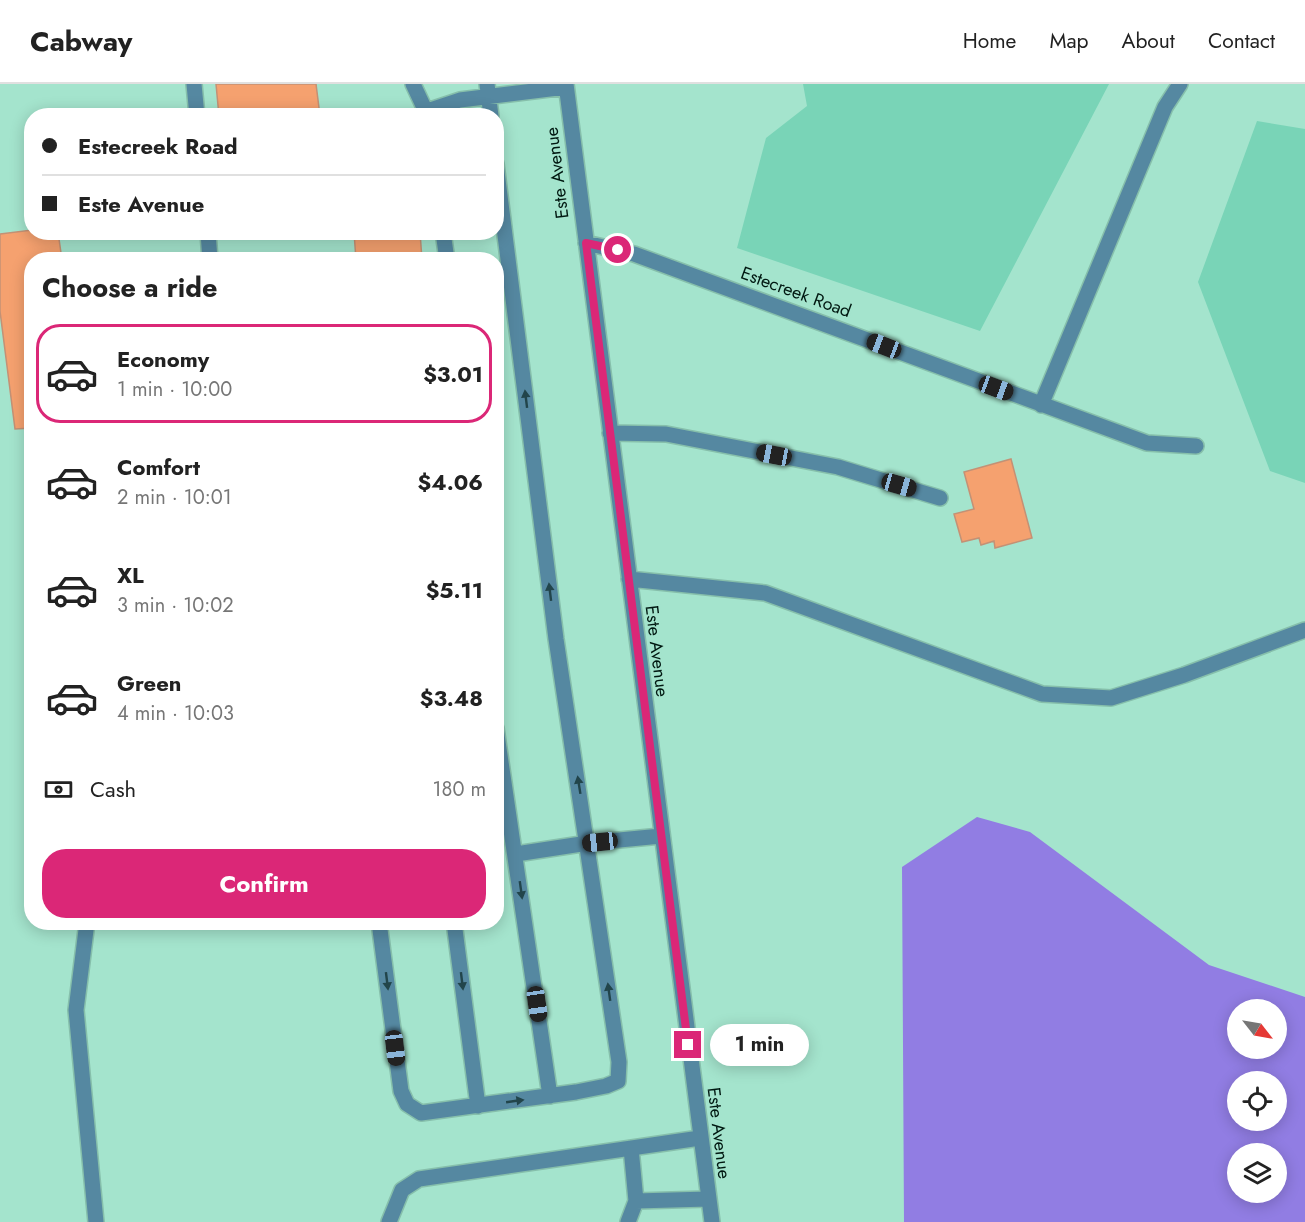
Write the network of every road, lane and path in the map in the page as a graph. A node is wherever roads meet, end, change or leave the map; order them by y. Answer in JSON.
{"nodes":[{"id":1,"x":194,"y":84,"type":"edge"},
{"id":2,"x":413,"y":84,"type":"edge"},
{"id":3,"x":1180,"y":84,"type":"edge"},
{"id":4,"x":566,"y":86,"type":"edge"},
{"id":5,"x":487,"y":90,"type":"edge"},
{"id":6,"x":196,"y":108,"type":"edge"},
{"id":7,"x":425,"y":108,"type":"edge"},
{"id":8,"x":440,"y":108,"type":"edge"},
{"id":9,"x":489,"y":108,"type":"edge"},
{"id":10,"x":504,"y":227,"type":"edge"},
{"id":11,"x":586,"y":243,"type":"junction"},
{"id":12,"x":1041,"y":405,"type":"junction"},
{"id":13,"x":609,"y":433,"type":"junction"},
{"id":14,"x":1196,"y":446,"type":"dead end"},
{"id":15,"x":940,"y":498,"type":"dead end"},
{"id":16,"x":629,"y":579,"type":"junction"},
{"id":17,"x":1305,"y":630,"type":"edge"},
{"id":18,"x":504,"y":778,"type":"edge"},
{"id":19,"x":662,"y":836,"type":"junction"},
{"id":20,"x":588,"y":843,"type":"junction"},
{"id":21,"x":516,"y":854,"type":"junction"},
{"id":22,"x":86,"y":930,"type":"edge"},
{"id":23,"x":380,"y":930,"type":"edge"},
{"id":24,"x":455,"y":930,"type":"edge"},
{"id":25,"x":550,"y":1096,"type":"junction"},
{"id":26,"x":478,"y":1106,"type":"junction"},
{"id":27,"x":700,"y":1138,"type":"junction"},
{"id":28,"x":631,"y":1148,"type":"junction"},
{"id":29,"x":708,"y":1199,"type":"junction"},
{"id":30,"x":636,"y":1201,"type":"junction"},
{"id":31,"x":96,"y":1222,"type":"edge"},
{"id":32,"x":389,"y":1222,"type":"edge"},
{"id":33,"x":628,"y":1222,"type":"edge"},
{"id":34,"x":712,"y":1222,"type":"edge"}],
"edges":[{"from":1,"to":6,"type":"street"},
{"from":2,"to":7,"type":"street"},
{"from":3,"to":12,"type":"street"},
{"from":4,"to":5,"type":"street"},
{"from":4,"to":11,"type":"street","name":"Este Avenue"},
{"from":5,"to":8,"type":"street"},
{"from":5,"to":9,"type":"street"},
{"from":20,"to":10,"type":"street","one_way":true},
{"from":11,"to":12,"type":"street","name":"Estecreek Road"},
{"from":11,"to":13,"type":"street","name":"Este Avenue"},
{"from":12,"to":14,"type":"street","name":"Estecreek Road"},
{"from":13,"to":15,"type":"street"},
{"from":13,"to":16,"type":"street","name":"Este Avenue"},
{"from":16,"to":17,"type":"street"},
{"from":16,"to":19,"type":"street","name":"Este Avenue"},
{"from":18,"to":21,"type":"street"},
{"from":19,"to":20,"type":"street"},
{"from":19,"to":27,"type":"street","name":"Este Avenue"},
{"from":20,"to":21,"type":"street"},
{"from":25,"to":20,"type":"street","one_way":true},
{"from":21,"to":25,"type":"street","one_way":true},
{"from":22,"to":31,"type":"street"},
{"from":23,"to":26,"type":"street","one_way":true},
{"from":24,"to":26,"type":"street","one_way":true},
{"from":26,"to":25,"type":"street","one_way":true},
{"from":27,"to":28,"type":"street"},
{"from":27,"to":29,"type":"street","name":"Este Avenue"},
{"from":28,"to":30,"type":"street"},
{"from":28,"to":32,"type":"street"},
{"from":29,"to":30,"type":"street"},
{"from":29,"to":34,"type":"street","name":"Este Avenue"},
{"from":30,"to":33,"type":"street"}]}
